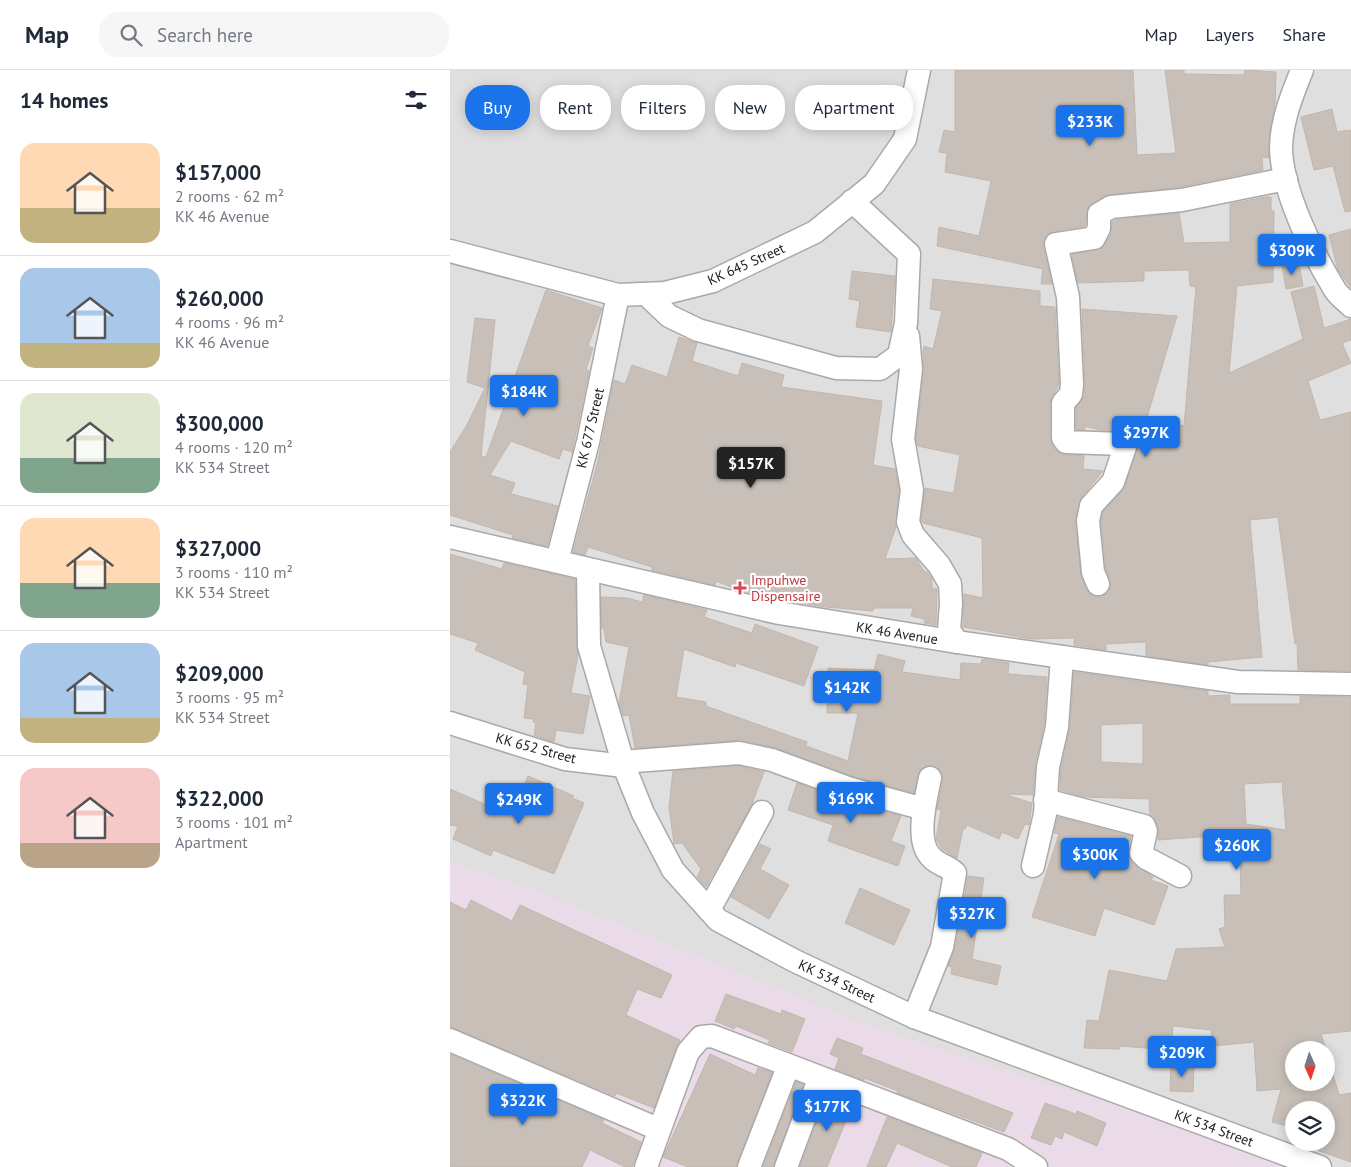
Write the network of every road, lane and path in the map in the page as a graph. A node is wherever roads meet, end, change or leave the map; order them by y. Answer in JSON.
{"nodes":[{"id":1,"x":919,"y":70,"type":"edge"},
{"id":2,"x":1302,"y":70,"type":"edge"},
{"id":3,"x":1286,"y":179,"type":"junction"},
{"id":4,"x":852,"y":201,"type":"junction"},
{"id":5,"x":450,"y":251,"type":"edge"},
{"id":6,"x":646,"y":294,"type":"junction"},
{"id":7,"x":618,"y":295,"type":"junction"},
{"id":8,"x":1351,"y":306,"type":"edge"},
{"id":9,"x":906,"y":323,"type":"junction"},
{"id":10,"x":450,"y":537,"type":"edge"},
{"id":11,"x":557,"y":561,"type":"junction"},
{"id":12,"x":588,"y":570,"type":"junction"},
{"id":13,"x":1098,"y":584,"type":"dead end"},
{"id":14,"x":957,"y":642,"type":"junction"},
{"id":15,"x":1062,"y":657,"type":"junction"},
{"id":16,"x":1351,"y":684,"type":"edge"},
{"id":17,"x":450,"y":723,"type":"edge"},
{"id":18,"x":623,"y":764,"type":"junction"},
{"id":19,"x":930,"y":778,"type":"dead end"},
{"id":20,"x":1045,"y":800,"type":"junction"},
{"id":21,"x":924,"y":809,"type":"junction"},
{"id":22,"x":762,"y":812,"type":"dead end"},
{"id":23,"x":1033,"y":866,"type":"dead end"},
{"id":24,"x":1180,"y":876,"type":"dead end"},
{"id":25,"x":709,"y":910,"type":"junction"},
{"id":26,"x":914,"y":1017,"type":"junction"},
{"id":27,"x":450,"y":1040,"type":"edge"},
{"id":28,"x":788,"y":1067,"type":"junction"},
{"id":29,"x":819,"y":1079,"type":"junction"},
{"id":30,"x":658,"y":1129,"type":"junction"},
{"id":31,"x":646,"y":1167,"type":"edge"},
{"id":32,"x":749,"y":1167,"type":"edge"},
{"id":33,"x":786,"y":1167,"type":"edge"},
{"id":34,"x":1036,"y":1167,"type":"edge"},
{"id":35,"x":1320,"y":1167,"type":"edge"}],
"edges":[{"from":1,"to":4,"type":"street","name":"KK 645 Street"},
{"from":2,"to":3,"type":"street"},
{"from":3,"to":8,"type":"street"},
{"from":3,"to":13,"type":"street"},
{"from":4,"to":6,"type":"street","name":"KK 645 Street"},
{"from":4,"to":9,"type":"street"},
{"from":5,"to":7,"type":"street","name":"KK 645 Street"},
{"from":6,"to":7,"type":"street","name":"KK 645 Street"},
{"from":6,"to":9,"type":"street"},
{"from":7,"to":11,"type":"street","name":"KK 677 Street"},
{"from":9,"to":14,"type":"street"},
{"from":10,"to":11,"type":"street","name":"KK 46 Avenue"},
{"from":11,"to":12,"type":"street","name":"KK 46 Avenue"},
{"from":12,"to":14,"type":"street","name":"KK 46 Avenue"},
{"from":12,"to":18,"type":"street","name":"KK 534 Street"},
{"from":14,"to":15,"type":"street","name":"KK 46 Avenue"},
{"from":15,"to":16,"type":"street","name":"KK 46 Avenue"},
{"from":15,"to":20,"type":"street"},
{"from":17,"to":18,"type":"street","name":"KK 652 Street"},
{"from":18,"to":21,"type":"street","name":"KK 652 Street"},
{"from":18,"to":25,"type":"street","name":"KK 534 Street"},
{"from":19,"to":21,"type":"street"},
{"from":20,"to":23,"type":"street"},
{"from":20,"to":24,"type":"street"},
{"from":21,"to":26,"type":"street"},
{"from":22,"to":25,"type":"street"},
{"from":25,"to":26,"type":"street","name":"KK 534 Street"},
{"from":26,"to":35,"type":"street","name":"KK 534 Street"},
{"from":27,"to":30,"type":"street"},
{"from":28,"to":29,"type":"street"},
{"from":28,"to":30,"type":"street"},
{"from":28,"to":32,"type":"street"},
{"from":29,"to":33,"type":"street"},
{"from":29,"to":34,"type":"street"},
{"from":30,"to":31,"type":"street"}]}
